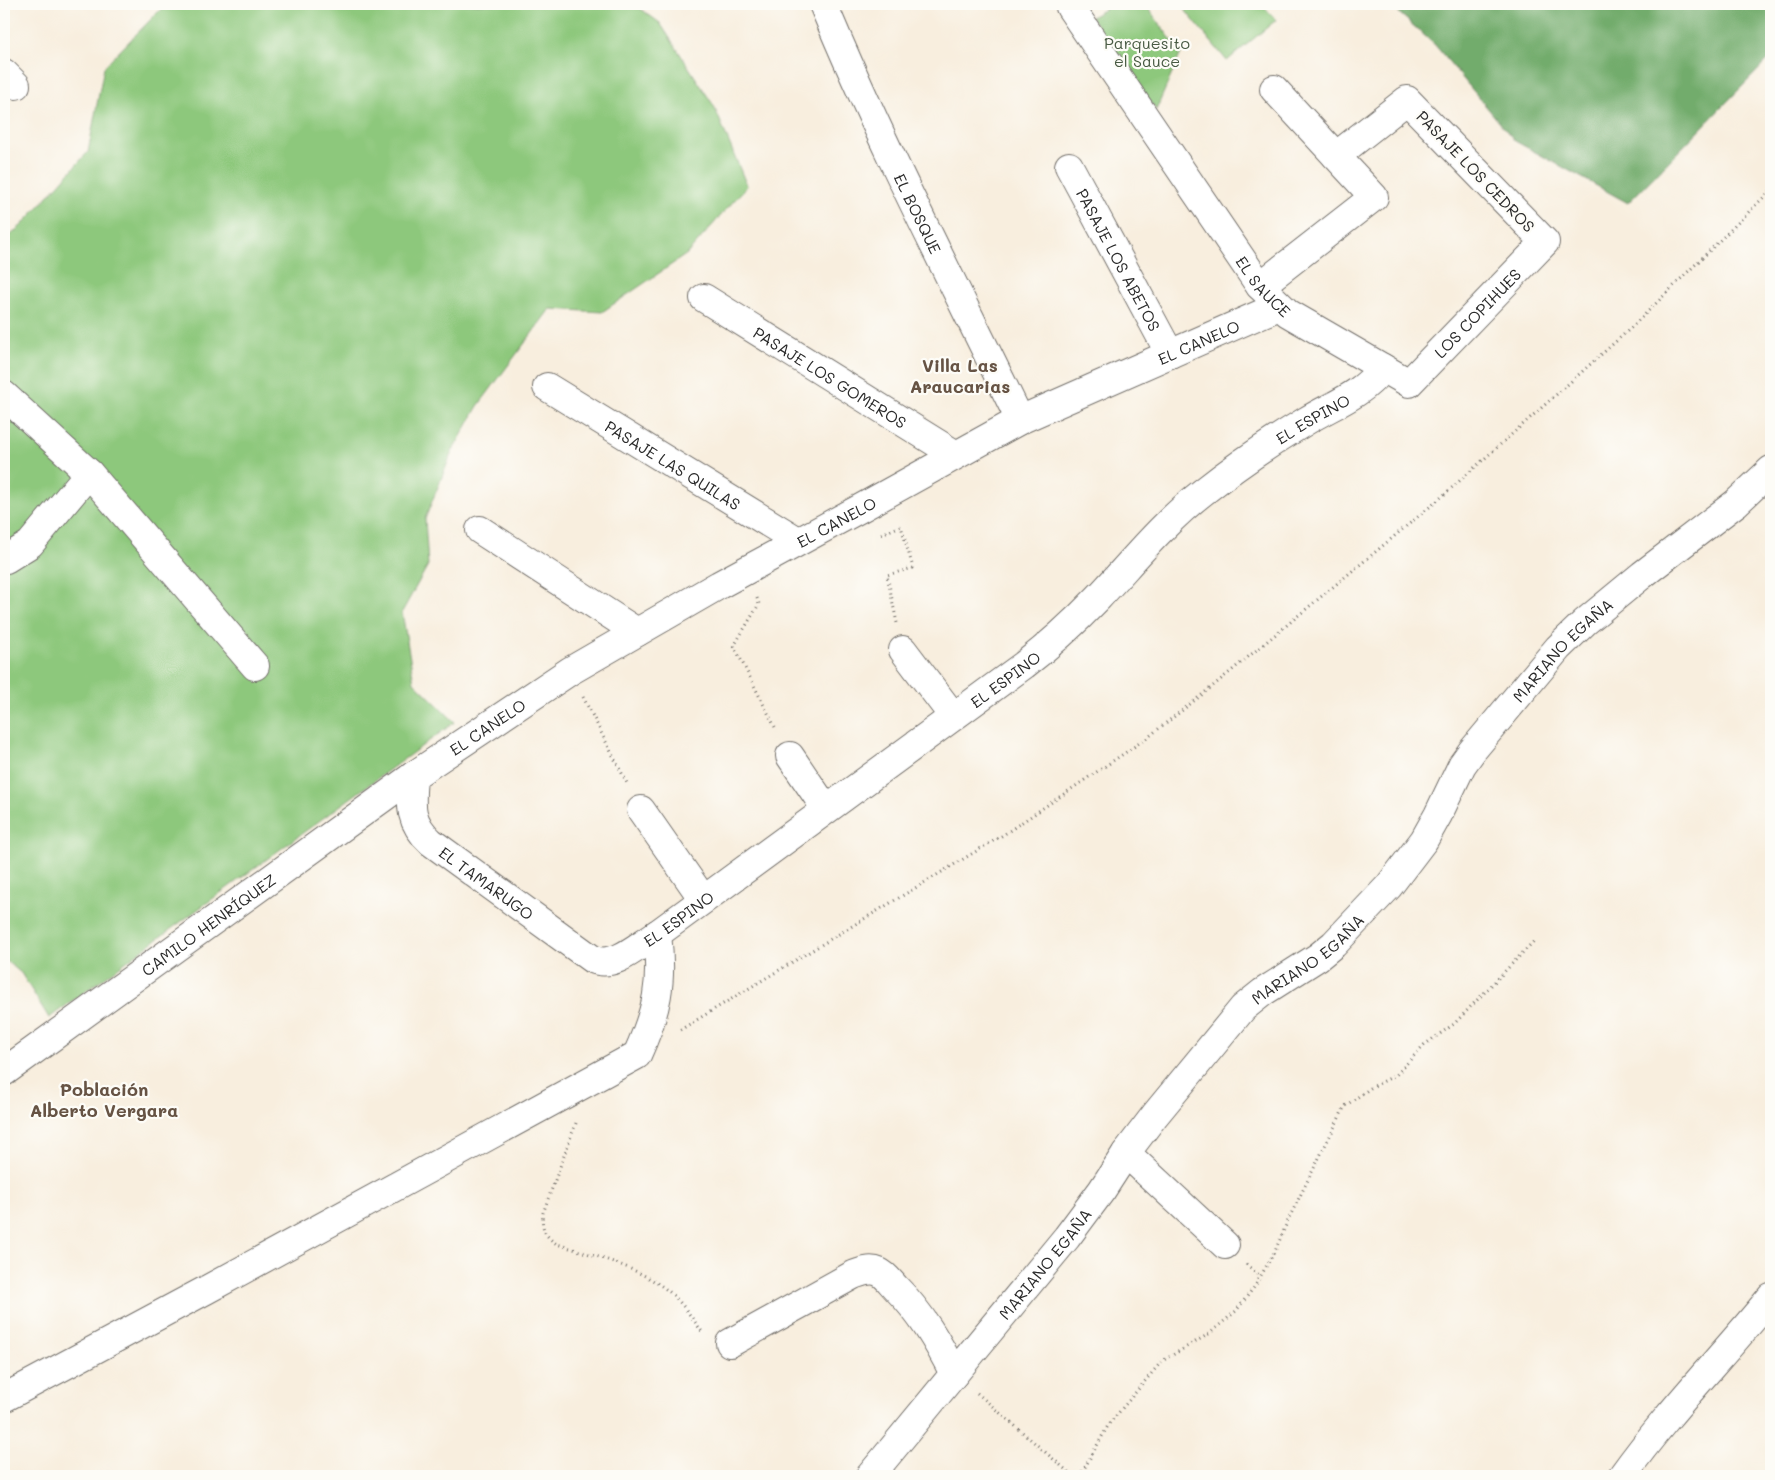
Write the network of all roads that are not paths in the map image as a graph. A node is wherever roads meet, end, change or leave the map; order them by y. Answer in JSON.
{"nodes":[{"id":1,"x":823,"y":4,"type":"edge"},
{"id":2,"x":1070,"y":7,"type":"dead end"},
{"id":3,"x":1274,"y":89,"type":"dead end"},
{"id":4,"x":1336,"y":156,"type":"junction"},
{"id":5,"x":1069,"y":166,"type":"dead end"},
{"id":6,"x":1545,"y":242,"type":"joint"},
{"id":7,"x":1260,"y":286,"type":"junction"},
{"id":8,"x":704,"y":298,"type":"dead end"},
{"id":9,"x":1280,"y":306,"type":"junction"},
{"id":10,"x":1170,"y":354,"type":"junction"},
{"id":11,"x":1383,"y":368,"type":"junction"},
{"id":12,"x":1409,"y":384,"type":"joint"},
{"id":13,"x":547,"y":387,"type":"dead end"},
{"id":14,"x":4,"y":395,"type":"edge"},
{"id":15,"x":1020,"y":420,"type":"junction"},
{"id":16,"x":956,"y":455,"type":"junction"},
{"id":17,"x":1771,"y":470,"type":"edge"},
{"id":18,"x":89,"y":473,"type":"junction"},
{"id":19,"x":480,"y":530,"type":"dead end"},
{"id":20,"x":798,"y":541,"type":"junction"},
{"id":21,"x":4,"y":558,"type":"edge"},
{"id":22,"x":637,"y":632,"type":"junction"},
{"id":23,"x":903,"y":650,"type":"road end"},
{"id":24,"x":254,"y":666,"type":"dead end"},
{"id":25,"x":953,"y":716,"type":"junction"},
{"id":26,"x":790,"y":756,"type":"road end"},
{"id":27,"x":413,"y":776,"type":"junction"},
{"id":28,"x":826,"y":809,"type":"junction"},
{"id":29,"x":641,"y":810,"type":"road end"},
{"id":30,"x":703,"y":900,"type":"junction"},
{"id":31,"x":657,"y":934,"type":"junction"},
{"id":32,"x":603,"y":963,"type":"joint"},
{"id":33,"x":4,"y":1072,"type":"edge"},
{"id":34,"x":1126,"y":1154,"type":"junction"},
{"id":35,"x":1225,"y":1245,"type":"dead end"},
{"id":36,"x":1771,"y":1297,"type":"edge"},
{"id":37,"x":730,"y":1343,"type":"road end"},
{"id":38,"x":954,"y":1374,"type":"junction"},
{"id":39,"x":4,"y":1398,"type":"edge"},
{"id":40,"x":870,"y":1476,"type":"edge"},
{"id":41,"x":1622,"y":1476,"type":"edge"}],
"edges":[{"from":1,"to":15,"type":"street","name":"EL BOSQUE"},
{"from":2,"to":7,"type":"street","name":"EL SAUCE"},
{"from":3,"to":4,"type":"street"},
{"from":4,"to":6,"type":"street","name":"PASAJE LOS CEDROS"},
{"from":4,"to":7,"type":"street"},
{"from":5,"to":10,"type":"street","name":"PASAJE LOS ABETOS"},
{"from":6,"to":12,"type":"street","name":"LOS COPIHUES"},
{"from":7,"to":9,"type":"street","name":"EL SAUCE"},
{"from":8,"to":16,"type":"street","name":"PASAJE LOS GOMEROS"},
{"from":9,"to":10,"type":"street","name":"EL CANELO"},
{"from":9,"to":11,"type":"street","name":"EL SAUCE"},
{"from":10,"to":15,"type":"street","name":"EL CANELO"},
{"from":11,"to":12,"type":"street","name":"EL SAUCE"},
{"from":11,"to":25,"type":"street","name":"EL ESPINO"},
{"from":13,"to":20,"type":"street","name":"PASAJE LAS QUILAS"},
{"from":14,"to":18,"type":"street"},
{"from":15,"to":16,"type":"street","name":"EL CANELO"},
{"from":16,"to":20,"type":"street","name":"EL CANELO"},
{"from":17,"to":34,"type":"street","name":"MARIANO EGAÑA"},
{"from":18,"to":21,"type":"street"},
{"from":18,"to":24,"type":"street"},
{"from":19,"to":22,"type":"street"},
{"from":20,"to":22,"type":"street","name":"EL CANELO"},
{"from":22,"to":27,"type":"street","name":"EL CANELO"},
{"from":23,"to":25,"type":"street"},
{"from":25,"to":28,"type":"street","name":"EL ESPINO"},
{"from":26,"to":28,"type":"street"},
{"from":27,"to":32,"type":"street","name":"EL TAMARUGO"},
{"from":27,"to":33,"type":"street","name":"CAMILO HENRÍQUEZ"},
{"from":28,"to":30,"type":"street","name":"EL ESPINO"},
{"from":29,"to":30,"type":"street"},
{"from":30,"to":31,"type":"street","name":"EL ESPINO"},
{"from":31,"to":32,"type":"street","name":"EL ESPINO"},
{"from":31,"to":39,"type":"street"},
{"from":34,"to":35,"type":"street"},
{"from":34,"to":38,"type":"street","name":"MARIANO EGAÑA"},
{"from":36,"to":41,"type":"street"},
{"from":37,"to":38,"type":"street"},
{"from":38,"to":40,"type":"street","name":"MARIANO EGAÑA"}]}
